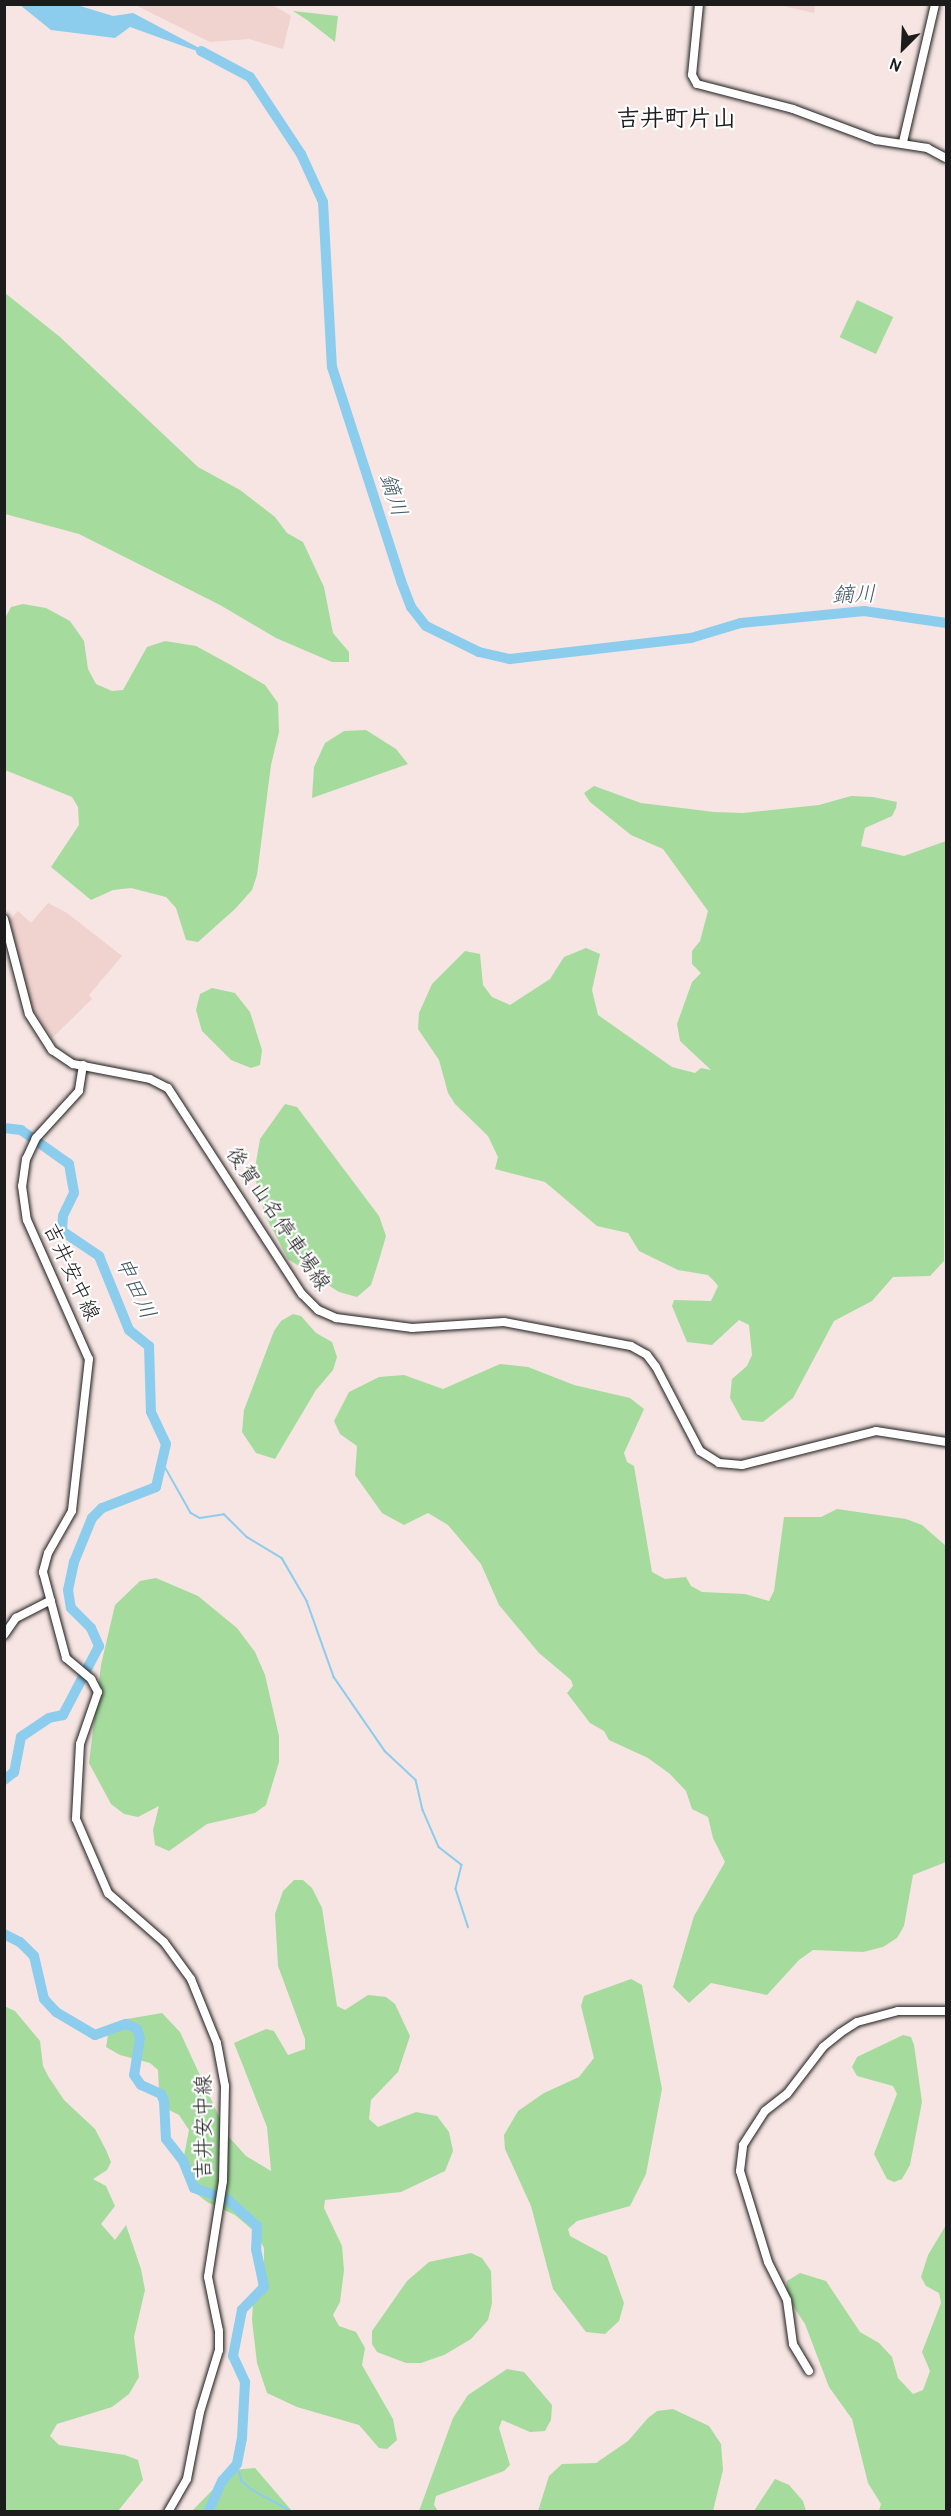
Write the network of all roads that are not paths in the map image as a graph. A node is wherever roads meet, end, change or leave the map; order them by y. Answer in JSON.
{"nodes":[{"id":1,"x":699,"y":4,"type":"edge"},
{"id":2,"x":935,"y":4,"type":"edge"},
{"id":3,"x":903,"y":142,"type":"junction"},
{"id":4,"x":946,"y":158,"type":"edge"},
{"id":5,"x":4,"y":919,"type":"edge"},
{"id":6,"x":83,"y":1065,"type":"junction"},
{"id":7,"x":946,"y":1442,"type":"edge"},
{"id":8,"x":51,"y":1600,"type":"junction"},
{"id":9,"x":4,"y":1635,"type":"edge"},
{"id":10,"x":946,"y":2011,"type":"edge"},
{"id":11,"x":809,"y":2371,"type":"dead end"},
{"id":12,"x":168,"y":2511,"type":"edge"}],
"edges":[{"from":1,"to":3,"type":"main road"},
{"from":2,"to":3,"type":"main road"},
{"from":3,"to":4,"type":"main road"},
{"from":5,"to":6,"type":"main road"},
{"from":6,"to":7,"type":"main road","name":"後賀山名停車場線"},
{"from":6,"to":8,"type":"main road","name":"吉井安中線"},
{"from":8,"to":9,"type":"main road"},
{"from":8,"to":12,"type":"main road","name":"吉井安中線"},
{"from":10,"to":11,"type":"main road"}]}
